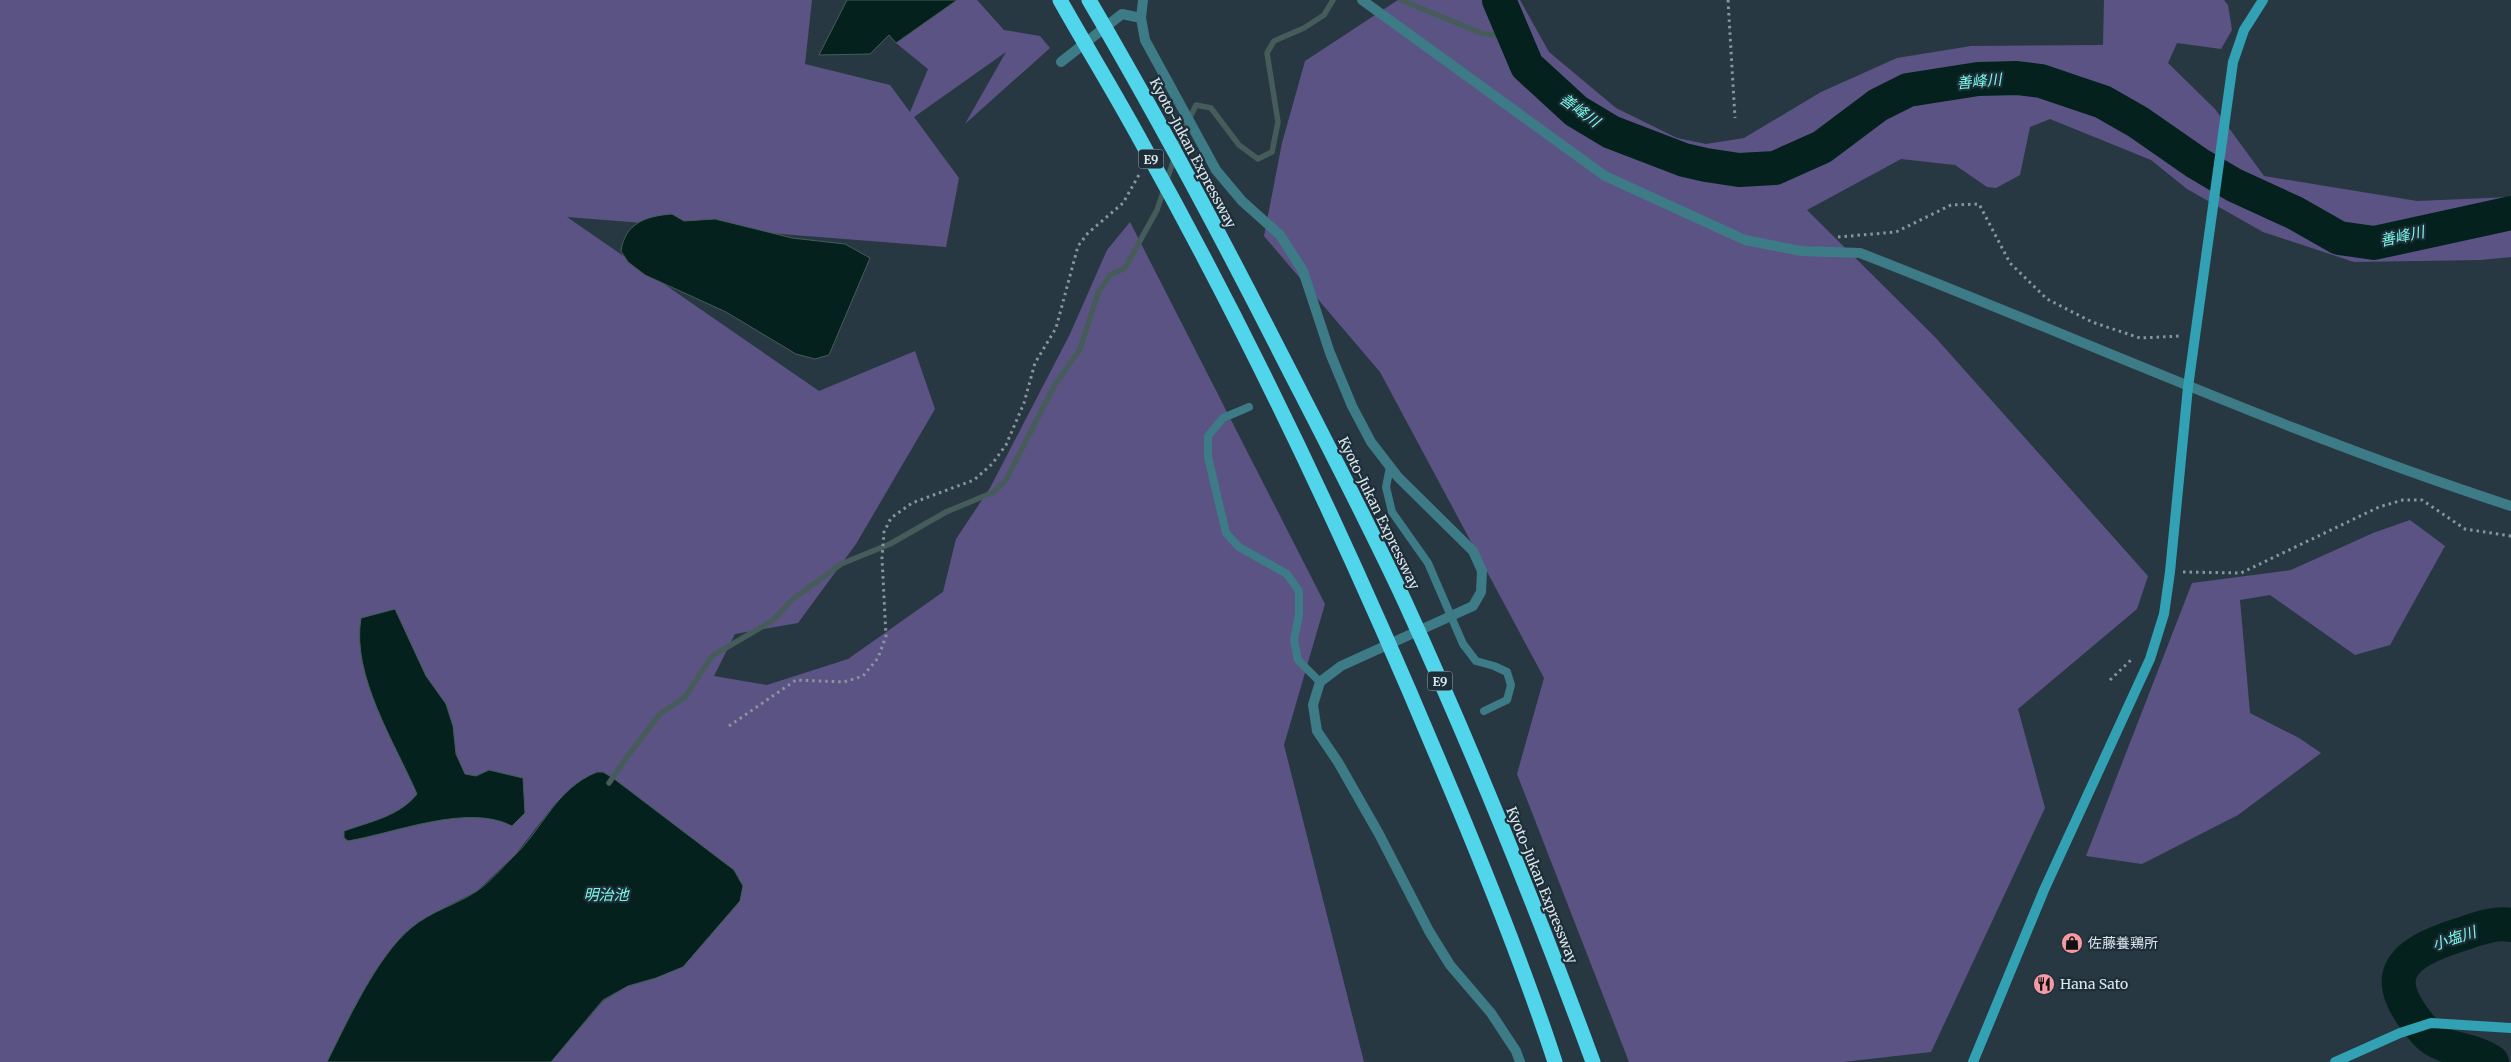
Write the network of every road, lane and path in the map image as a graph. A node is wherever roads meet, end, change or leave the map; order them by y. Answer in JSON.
{"nodes":[{"id":1,"x":1060,"y":0,"type":"edge"},
{"id":2,"x":1090,"y":0,"type":"edge"},
{"id":3,"x":1143,"y":0,"type":"edge"},
{"id":4,"x":1362,"y":0,"type":"edge"},
{"id":5,"x":1728,"y":0,"type":"edge"},
{"id":6,"x":2263,"y":0,"type":"edge"},
{"id":7,"x":1141,"y":18,"type":"junction"},
{"id":8,"x":1061,"y":62,"type":"dead end"},
{"id":9,"x":1735,"y":118,"type":"dead end"},
{"id":10,"x":1143,"y":165,"type":"dead end"},
{"id":11,"x":1829,"y":237,"type":"dead end"},
{"id":12,"x":2197,"y":335,"type":"junction"},
{"id":13,"x":2188,"y":387,"type":"junction"},
{"id":14,"x":1249,"y":407,"type":"dead end"},
{"id":15,"x":1390,"y":467,"type":"junction"},
{"id":16,"x":2511,"y":506,"type":"edge"},
{"id":17,"x":2511,"y":536,"type":"edge"},
{"id":18,"x":2170,"y":572,"type":"junction"},
{"id":19,"x":1320,"y":682,"type":"junction"},
{"id":20,"x":1484,"y":711,"type":"dead end"},
{"id":21,"x":729,"y":726,"type":"dead end"},
{"id":22,"x":2511,"y":1028,"type":"edge"},
{"id":23,"x":1520,"y":1062,"type":"edge"},
{"id":24,"x":1555,"y":1062,"type":"edge"},
{"id":25,"x":1593,"y":1062,"type":"edge"},
{"id":26,"x":1973,"y":1062,"type":"edge"},
{"id":27,"x":2335,"y":1062,"type":"edge"}],
"edges":[{"from":1,"to":24,"type":"highway","number":"E9"},
{"from":2,"to":25,"type":"highway","name":"Kyoto-Jukan Expressway","number":"E9"},
{"from":3,"to":7,"type":"street"},
{"from":4,"to":13,"type":"street"},
{"from":5,"to":9,"type":"path"},
{"from":6,"to":12,"type":"street"},
{"from":7,"to":8,"type":"street"},
{"from":7,"to":15,"type":"street"},
{"from":10,"to":21,"type":"path"},
{"from":11,"to":12,"type":"path"},
{"from":12,"to":13,"type":"street"},
{"from":13,"to":16,"type":"street"},
{"from":13,"to":18,"type":"street"},
{"from":14,"to":19,"type":"lane"},
{"from":15,"to":19,"type":"street"},
{"from":15,"to":20,"type":"lane"},
{"from":17,"to":18,"type":"path"},
{"from":18,"to":26,"type":"street"},
{"from":19,"to":23,"type":"street"},
{"from":22,"to":27,"type":"street"}]}
